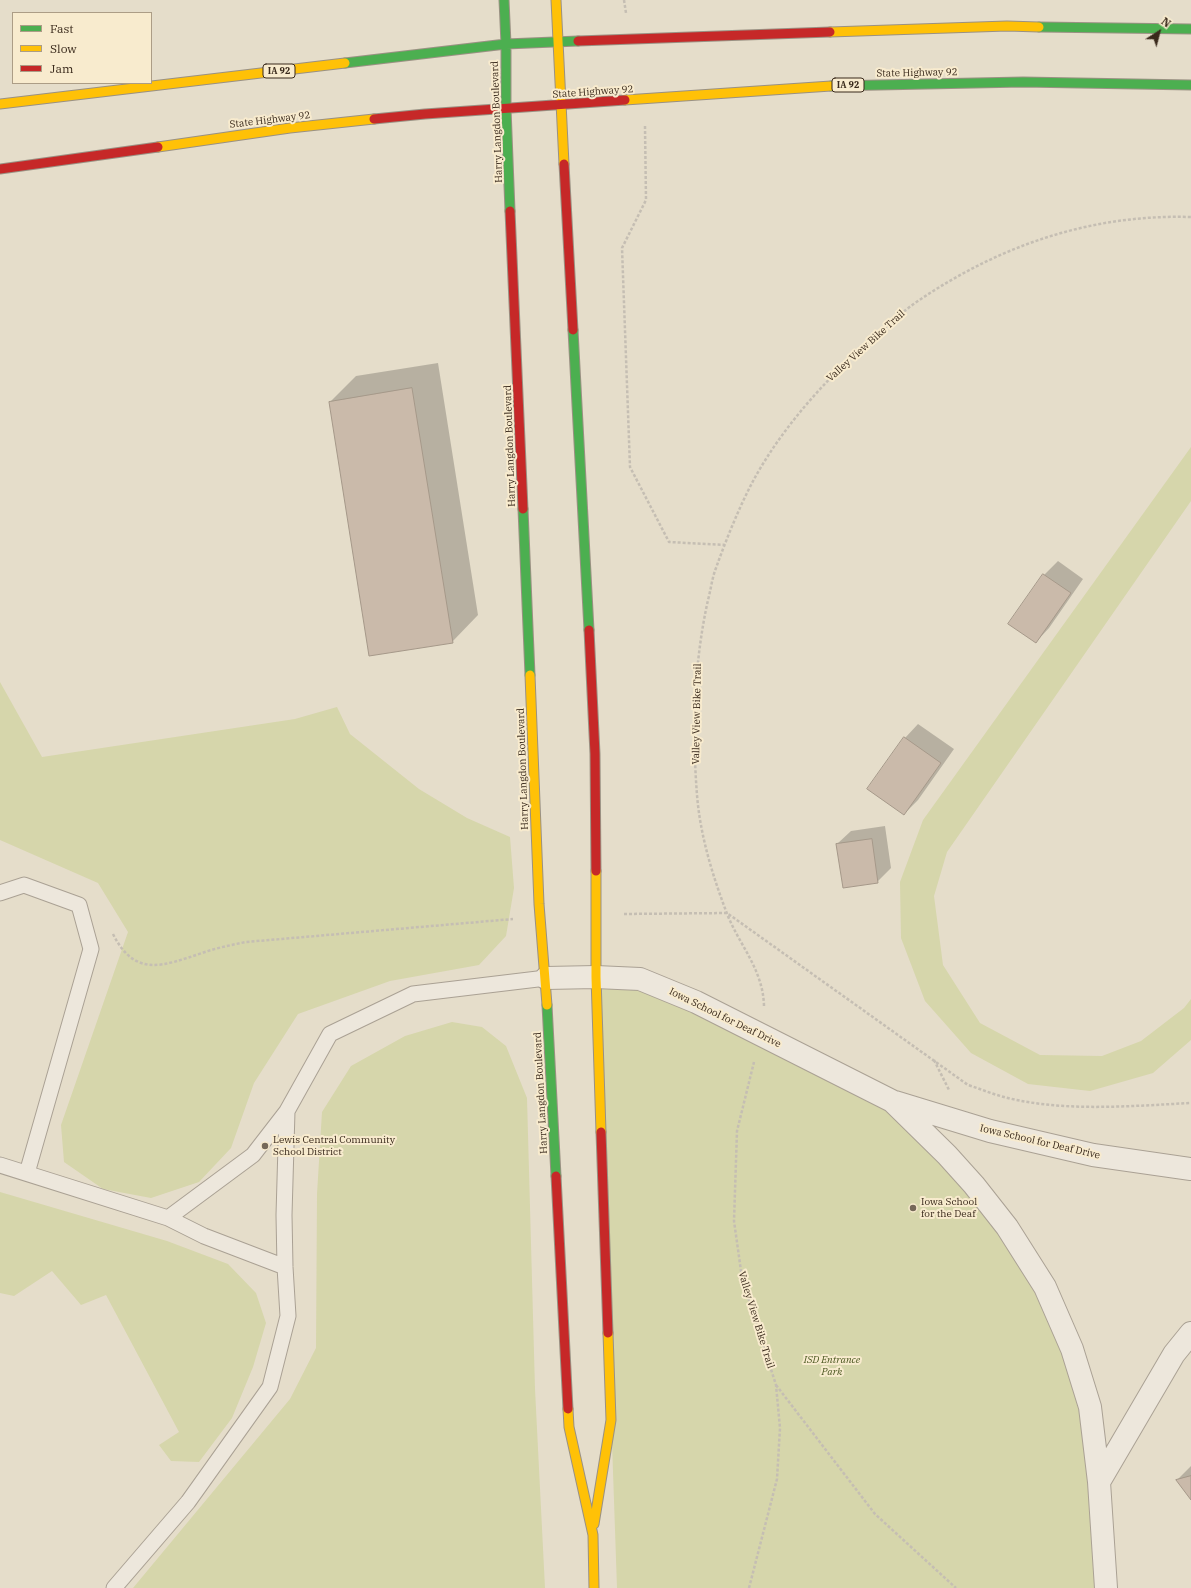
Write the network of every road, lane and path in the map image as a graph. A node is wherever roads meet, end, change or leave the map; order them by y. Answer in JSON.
{"nodes":[{"id":1,"x":504,"y":0,"type":"edge"},
{"id":2,"x":556,"y":0,"type":"edge"},
{"id":3,"x":1191,"y":29,"type":"edge"},
{"id":4,"x":559,"y":41,"type":"junction"},
{"id":5,"x":506,"y":44,"type":"junction"},
{"id":6,"x":1191,"y":85,"type":"edge"},
{"id":7,"x":645,"y":99,"type":"junction"},
{"id":8,"x":0,"y":104,"type":"edge"},
{"id":9,"x":562,"y":105,"type":"junction"},
{"id":10,"x":506,"y":108,"type":"junction"},
{"id":11,"x":0,"y":168,"type":"edge"},
{"id":12,"x":1191,"y":217,"type":"edge"},
{"id":13,"x":725,"y":546,"type":"junction"},
{"id":14,"x":0,"y":892,"type":"edge"},
{"id":15,"x":726,"y":913,"type":"junction"},
{"id":16,"x":597,"y":914,"type":"junction"},
{"id":17,"x":540,"y":917,"type":"junction"},
{"id":18,"x":110,"y":928,"type":"dead end"},
{"id":19,"x":596,"y":977,"type":"junction"},
{"id":20,"x":546,"y":978,"type":"junction"},
{"id":21,"x":761,"y":1035,"type":"junction"},
{"id":22,"x":892,"y":1101,"type":"junction"},
{"id":23,"x":1191,"y":1103,"type":"edge"},
{"id":24,"x":287,"y":1111,"type":"junction"},
{"id":25,"x":0,"y":1165,"type":"edge"},
{"id":26,"x":1191,"y":1169,"type":"edge"},
{"id":27,"x":27,"y":1173,"type":"junction"},
{"id":28,"x":168,"y":1218,"type":"junction"},
{"id":29,"x":285,"y":1267,"type":"junction"},
{"id":30,"x":1191,"y":1333,"type":"edge"},
{"id":31,"x":776,"y":1385,"type":"junction"},
{"id":32,"x":1099,"y":1482,"type":"junction"},
{"id":33,"x":593,"y":1535,"type":"junction"},
{"id":34,"x":114,"y":1588,"type":"edge"},
{"id":35,"x":594,"y":1588,"type":"edge"},
{"id":36,"x":749,"y":1588,"type":"edge"},
{"id":37,"x":956,"y":1588,"type":"edge"},
{"id":38,"x":1106,"y":1588,"type":"edge"}],
"edges":[{"from":1,"to":5,"type":"main road","name":"Harry Langdon Boulevard"},
{"from":2,"to":4,"type":"main road","name":"Harry Langdon Boulevard"},
{"from":3,"to":4,"type":"main road","number":"IA 92"},
{"from":4,"to":5,"type":"main road","number":"IA 92"},
{"from":4,"to":9,"type":"main road","name":"Harry Langdon Boulevard"},
{"from":5,"to":8,"type":"main road","number":"IA 92"},
{"from":5,"to":10,"type":"main road","name":"Harry Langdon Boulevard"},
{"from":6,"to":7,"type":"main road","name":"State Highway 92","number":"IA 92"},
{"from":7,"to":9,"type":"main road","name":"State Highway 92","number":"IA 92"},
{"from":7,"to":13,"type":"path"},
{"from":9,"to":10,"type":"main road","name":"State Highway 92","number":"IA 92"},
{"from":9,"to":16,"type":"main road","name":"Harry Langdon Boulevard"},
{"from":10,"to":11,"type":"main road","name":"State Highway 92","number":"IA 92"},
{"from":10,"to":17,"type":"main road","name":"Harry Langdon Boulevard"},
{"from":12,"to":13,"type":"path","name":"Valley View Bike Trail"},
{"from":13,"to":15,"type":"path","name":"Valley View Bike Trail"},
{"from":14,"to":27,"type":"lane"},
{"from":15,"to":16,"type":"path"},
{"from":15,"to":21,"type":"path","name":"Valley View Bike Trail"},
{"from":15,"to":23,"type":"path"},
{"from":16,"to":19,"type":"main road","name":"Harry Langdon Boulevard"},
{"from":17,"to":18,"type":"path"},
{"from":17,"to":20,"type":"main road","name":"Harry Langdon Boulevard"},
{"from":19,"to":20,"type":"street","name":"Iowa School for Deaf Drive"},
{"from":19,"to":21,"type":"street","name":"Iowa School for Deaf Drive"},
{"from":19,"to":33,"type":"main road","name":"Harry Langdon Boulevard"},
{"from":20,"to":24,"type":"lane"},
{"from":20,"to":33,"type":"main road","name":"Harry Langdon Boulevard"},
{"from":21,"to":22,"type":"street","name":"Iowa School for Deaf Drive"},
{"from":21,"to":31,"type":"path","name":"Valley View Bike Trail"},
{"from":22,"to":26,"type":"street","name":"Iowa School for Deaf Drive"},
{"from":22,"to":32,"type":"street","name":"Iowa School for Deaf Drive"},
{"from":24,"to":28,"type":"lane"},
{"from":24,"to":29,"type":"lane"},
{"from":25,"to":27,"type":"lane"},
{"from":27,"to":28,"type":"lane"},
{"from":28,"to":29,"type":"lane"},
{"from":29,"to":34,"type":"lane"},
{"from":30,"to":32,"type":"street"},
{"from":31,"to":36,"type":"path","name":"Valley View Bike Trail"},
{"from":31,"to":37,"type":"path"},
{"from":32,"to":38,"type":"street","name":"Iowa School for Deaf Drive"},
{"from":33,"to":35,"type":"main road","name":"Harry Langdon Boulevard"}]}
